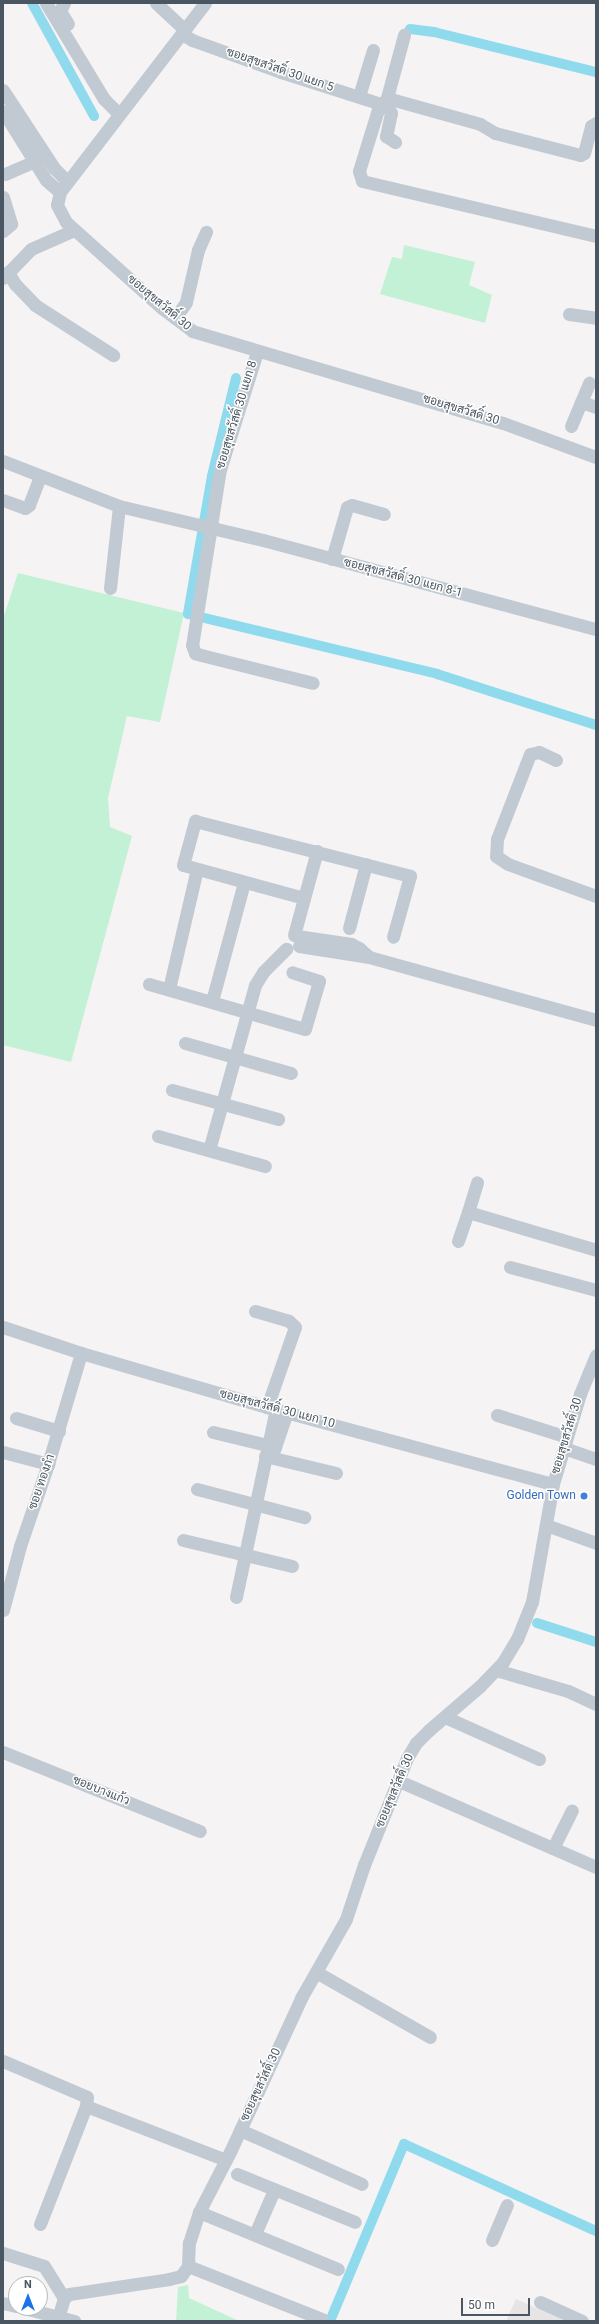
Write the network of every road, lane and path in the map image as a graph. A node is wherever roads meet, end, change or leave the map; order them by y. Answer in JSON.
{"nodes":[{"id":1,"x":46,"y":3,"type":"edge"},
{"id":2,"x":64,"y":3,"type":"edge"},
{"id":3,"x":156,"y":3,"type":"edge"},
{"id":4,"x":205,"y":3,"type":"edge"},
{"id":5,"x":183,"y":32,"type":"junction"},
{"id":6,"x":404,"y":35,"type":"dead end"},
{"id":7,"x":373,"y":50,"type":"dead end"},
{"id":8,"x":3,"y":90,"type":"edge"},
{"id":9,"x":359,"y":96,"type":"junction"},
{"id":10,"x":384,"y":102,"type":"junction"},
{"id":11,"x":3,"y":111,"type":"edge"},
{"id":12,"x":122,"y":111,"type":"junction"},
{"id":13,"x":596,"y":123,"type":"edge"},
{"id":14,"x":395,"y":142,"type":"dead end"},
{"id":15,"x":46,"y":155,"type":"junction"},
{"id":16,"x":34,"y":162,"type":"junction"},
{"id":17,"x":4,"y":176,"type":"edge"},
{"id":18,"x":63,"y":187,"type":"junction"},
{"id":19,"x":3,"y":197,"type":"edge"},
{"id":20,"x":74,"y":230,"type":"junction"},
{"id":21,"x":3,"y":231,"type":"edge"},
{"id":22,"x":206,"y":232,"type":"dead end"},
{"id":23,"x":596,"y":236,"type":"edge"},
{"id":24,"x":5,"y":275,"type":"edge"},
{"id":25,"x":569,"y":314,"type":"dead end"},
{"id":26,"x":175,"y":318,"type":"junction"},
{"id":27,"x":596,"y":318,"type":"edge"},
{"id":28,"x":257,"y":352,"type":"junction"},
{"id":29,"x":113,"y":355,"type":"dead end"},
{"id":30,"x":589,"y":383,"type":"dead end"},
{"id":31,"x":581,"y":402,"type":"junction"},
{"id":32,"x":596,"y":407,"type":"edge"},
{"id":33,"x":571,"y":426,"type":"dead end"},
{"id":34,"x":596,"y":457,"type":"edge"},
{"id":35,"x":3,"y":461,"type":"edge"},
{"id":36,"x":40,"y":476,"type":"junction"},
{"id":37,"x":3,"y":500,"type":"edge"},
{"id":38,"x":120,"y":506,"type":"junction"},
{"id":39,"x":384,"y":514,"type":"dead end"},
{"id":40,"x":204,"y":526,"type":"junction"},
{"id":41,"x":332,"y":559,"type":"junction"},
{"id":42,"x":110,"y":588,"type":"dead end"},
{"id":43,"x":596,"y":629,"type":"edge"},
{"id":44,"x":314,"y":683,"type":"dead end"},
{"id":45,"x":556,"y":760,"type":"dead end"},
{"id":46,"x":317,"y":851,"type":"junction"},
{"id":47,"x":366,"y":864,"type":"junction"},
{"id":48,"x":197,"y":869,"type":"junction"},
{"id":49,"x":244,"y":882,"type":"junction"},
{"id":50,"x":596,"y":896,"type":"edge"},
{"id":51,"x":304,"y":898,"type":"junction"},
{"id":52,"x":349,"y":928,"type":"dead end"},
{"id":53,"x":393,"y":937,"type":"dead end"},
{"id":54,"x":294,"y":942,"type":"junction"},
{"id":55,"x":292,"y":972,"type":"dead end"},
{"id":56,"x":149,"y":984,"type":"dead end"},
{"id":57,"x":169,"y":989,"type":"junction"},
{"id":58,"x":212,"y":1001,"type":"junction"},
{"id":59,"x":247,"y":1013,"type":"junction"},
{"id":60,"x":596,"y":1020,"type":"edge"},
{"id":61,"x":185,"y":1043,"type":"dead end"},
{"id":62,"x":235,"y":1057,"type":"junction"},
{"id":63,"x":291,"y":1073,"type":"dead end"},
{"id":64,"x":172,"y":1090,"type":"dead end"},
{"id":65,"x":222,"y":1103,"type":"junction"},
{"id":66,"x":278,"y":1119,"type":"dead end"},
{"id":67,"x":158,"y":1136,"type":"dead end"},
{"id":68,"x":209,"y":1150,"type":"junction"},
{"id":69,"x":266,"y":1166,"type":"dead end"},
{"id":70,"x":477,"y":1182,"type":"dead end"},
{"id":71,"x":468,"y":1212,"type":"junction"},
{"id":72,"x":458,"y":1241,"type":"dead end"},
{"id":73,"x":596,"y":1250,"type":"edge"},
{"id":74,"x":510,"y":1266,"type":"dead end"},
{"id":75,"x":596,"y":1290,"type":"edge"},
{"id":76,"x":255,"y":1311,"type":"dead end"},
{"id":77,"x":3,"y":1328,"type":"edge"},
{"id":78,"x":81,"y":1353,"type":"junction"},
{"id":79,"x":596,"y":1355,"type":"edge"},
{"id":80,"x":277,"y":1409,"type":"junction"},
{"id":81,"x":497,"y":1415,"type":"dead end"},
{"id":82,"x":16,"y":1418,"type":"dead end"},
{"id":83,"x":59,"y":1431,"type":"junction"},
{"id":84,"x":213,"y":1432,"type":"dead end"},
{"id":85,"x":565,"y":1442,"type":"junction"},
{"id":86,"x":3,"y":1452,"type":"edge"},
{"id":87,"x":269,"y":1454,"type":"junction"},
{"id":88,"x":596,"y":1459,"type":"edge"},
{"id":89,"x":48,"y":1464,"type":"junction"},
{"id":90,"x":336,"y":1473,"type":"dead end"},
{"id":91,"x":553,"y":1484,"type":"junction"},
{"id":92,"x":196,"y":1489,"type":"dead end"},
{"id":93,"x":256,"y":1504,"type":"junction"},
{"id":94,"x":304,"y":1517,"type":"dead end"},
{"id":95,"x":546,"y":1525,"type":"junction"},
{"id":96,"x":183,"y":1540,"type":"dead end"},
{"id":97,"x":596,"y":1543,"type":"edge"},
{"id":98,"x":245,"y":1555,"type":"junction"},
{"id":99,"x":292,"y":1566,"type":"dead end"},
{"id":100,"x":236,"y":1597,"type":"dead end"},
{"id":101,"x":3,"y":1610,"type":"edge"},
{"id":102,"x":496,"y":1670,"type":"junction"},
{"id":103,"x":596,"y":1704,"type":"edge"},
{"id":104,"x":445,"y":1717,"type":"junction"},
{"id":105,"x":3,"y":1752,"type":"edge"},
{"id":106,"x":539,"y":1759,"type":"dead end"},
{"id":107,"x":399,"y":1781,"type":"junction"},
{"id":108,"x":572,"y":1810,"type":"dead end"},
{"id":109,"x":200,"y":1831,"type":"dead end"},
{"id":110,"x":553,"y":1848,"type":"junction"},
{"id":111,"x":596,"y":1867,"type":"edge"},
{"id":112,"x":316,"y":1972,"type":"junction"},
{"id":113,"x":430,"y":2037,"type":"dead end"},
{"id":114,"x":3,"y":2061,"type":"edge"},
{"id":115,"x":86,"y":2106,"type":"junction"},
{"id":116,"x":240,"y":2130,"type":"junction"},
{"id":117,"x":228,"y":2157,"type":"junction"},
{"id":118,"x":237,"y":2174,"type":"dead end"},
{"id":119,"x":362,"y":2184,"type":"dead end"},
{"id":120,"x":274,"y":2190,"type":"junction"},
{"id":121,"x":507,"y":2205,"type":"dead end"},
{"id":122,"x":199,"y":2212,"type":"junction"},
{"id":123,"x":355,"y":2222,"type":"dead end"},
{"id":124,"x":40,"y":2224,"type":"dead end"},
{"id":125,"x":255,"y":2234,"type":"junction"},
{"id":126,"x":492,"y":2240,"type":"dead end"},
{"id":127,"x":3,"y":2253,"type":"edge"},
{"id":128,"x":338,"y":2269,"type":"dead end"},
{"id":129,"x":179,"y":2273,"type":"junction"},
{"id":130,"x":64,"y":2298,"type":"junction"},
{"id":131,"x":540,"y":2302,"type":"dead end"},
{"id":132,"x":57,"y":2319,"type":"edge"},
{"id":133,"x":322,"y":2319,"type":"dead end"},
{"id":134,"x":74,"y":2321,"type":"edge"},
{"id":135,"x":582,"y":2321,"type":"edge"}],
"edges":[{"from":1,"to":12,"type":"street"},
{"from":2,"to":12,"type":"street"},
{"from":3,"to":5,"type":"street","name":"ซอยสุขสวัสดิ์ 30 แยก 5"},
{"from":4,"to":5,"type":"street"},
{"from":5,"to":9,"type":"street","name":"ซอยสุขสวัสดิ์ 30 แยก 5"},
{"from":5,"to":12,"type":"street"},
{"from":6,"to":10,"type":"street"},
{"from":7,"to":9,"type":"street"},
{"from":8,"to":15,"type":"street"},
{"from":9,"to":10,"type":"street","name":"ซอยสุขสวัสดิ์ 30 แยก 5"},
{"from":10,"to":13,"type":"street","name":"ซอยสุขสวัสดิ์ 30 แยก 5"},
{"from":10,"to":14,"type":"street"},
{"from":10,"to":23,"type":"street"},
{"from":11,"to":16,"type":"street"},
{"from":12,"to":18,"type":"street"},
{"from":15,"to":16,"type":"street"},
{"from":15,"to":18,"type":"street"},
{"from":16,"to":17,"type":"street"},
{"from":16,"to":18,"type":"street"},
{"from":18,"to":20,"type":"street","name":"ซอยสุขสวัสดิ์ 30"},
{"from":19,"to":21,"type":"street"},
{"from":20,"to":24,"type":"street"},
{"from":20,"to":26,"type":"street","name":"ซอยสุขสวัสดิ์ 30"},
{"from":22,"to":26,"type":"street"},
{"from":24,"to":29,"type":"street"},
{"from":25,"to":27,"type":"street"},
{"from":26,"to":28,"type":"street","name":"ซอยสุขสวัสดิ์ 30"},
{"from":28,"to":34,"type":"street","name":"ซอยสุขสวัสดิ์ 30"},
{"from":28,"to":40,"type":"street","name":"ซอยสุขสวัสดิ์ 30 แยก 8"},
{"from":30,"to":31,"type":"street"},
{"from":31,"to":32,"type":"street"},
{"from":31,"to":33,"type":"street"},
{"from":35,"to":36,"type":"street","name":"ซอยสุขสวัสดิ์ 30 แยก 8-1"},
{"from":36,"to":37,"type":"street"},
{"from":36,"to":38,"type":"street","name":"ซอยสุขสวัสดิ์ 30 แยก 8-1"},
{"from":38,"to":40,"type":"street","name":"ซอยสุขสวัสดิ์ 30 แยก 8-1"},
{"from":38,"to":42,"type":"street"},
{"from":39,"to":41,"type":"street"},
{"from":40,"to":41,"type":"street","name":"ซอยสุขสวัสดิ์ 30 แยก 8-1"},
{"from":40,"to":44,"type":"street","name":"ซอยสุขสวัสดิ์ 30 แยก 8"},
{"from":41,"to":43,"type":"street","name":"ซอยสุขสวัสดิ์ 30 แยก 8-1"},
{"from":45,"to":50,"type":"street"},
{"from":46,"to":47,"type":"street"},
{"from":46,"to":48,"type":"street"},
{"from":46,"to":51,"type":"street"},
{"from":47,"to":52,"type":"street"},
{"from":47,"to":53,"type":"street"},
{"from":48,"to":49,"type":"street"},
{"from":48,"to":57,"type":"street"},
{"from":49,"to":51,"type":"street"},
{"from":49,"to":58,"type":"street"},
{"from":51,"to":54,"type":"street"},
{"from":54,"to":59,"type":"street"},
{"from":54,"to":60,"type":"street"},
{"from":55,"to":59,"type":"street"},
{"from":56,"to":57,"type":"street"},
{"from":57,"to":58,"type":"street"},
{"from":58,"to":59,"type":"street"},
{"from":59,"to":62,"type":"street"},
{"from":61,"to":62,"type":"street"},
{"from":62,"to":63,"type":"street"},
{"from":62,"to":65,"type":"street"},
{"from":64,"to":65,"type":"street"},
{"from":65,"to":66,"type":"street"},
{"from":65,"to":68,"type":"street"},
{"from":67,"to":68,"type":"street"},
{"from":68,"to":69,"type":"street"},
{"from":70,"to":71,"type":"street"},
{"from":71,"to":72,"type":"street"},
{"from":71,"to":73,"type":"street"},
{"from":74,"to":75,"type":"street"},
{"from":76,"to":80,"type":"street"},
{"from":77,"to":78,"type":"street","name":"ซอยสุขสวัสดิ์ 30 แยก 10"},
{"from":78,"to":80,"type":"street","name":"ซอยสุขสวัสดิ์ 30 แยก 10"},
{"from":78,"to":83,"type":"street","name":"ซอย ทองภํา"},
{"from":79,"to":85,"type":"street","name":"ซอยสุขสวัสดิ์ 30"},
{"from":80,"to":87,"type":"street"},
{"from":80,"to":91,"type":"street","name":"ซอยสุขสวัสดิ์ 30 แยก 10"},
{"from":81,"to":85,"type":"street"},
{"from":82,"to":83,"type":"street"},
{"from":83,"to":89,"type":"street","name":"ซอย ทองภํา"},
{"from":84,"to":87,"type":"street"},
{"from":85,"to":88,"type":"street"},
{"from":85,"to":91,"type":"street","name":"ซอยสุขสวัสดิ์ 30"},
{"from":86,"to":89,"type":"street"},
{"from":87,"to":90,"type":"street"},
{"from":87,"to":93,"type":"street"},
{"from":89,"to":101,"type":"street","name":"ซอย ทองภํา"},
{"from":91,"to":95,"type":"street","name":"ซอยสุขสวัสดิ์ 30"},
{"from":92,"to":93,"type":"street"},
{"from":93,"to":94,"type":"street"},
{"from":93,"to":98,"type":"street"},
{"from":95,"to":97,"type":"street"},
{"from":95,"to":102,"type":"street","name":"ซอยสุขสวัสดิ์ 30"},
{"from":96,"to":98,"type":"street"},
{"from":98,"to":99,"type":"street"},
{"from":98,"to":100,"type":"street"},
{"from":102,"to":103,"type":"street"},
{"from":102,"to":104,"type":"street","name":"ซอยสุขสวัสดิ์ 30"},
{"from":104,"to":106,"type":"street"},
{"from":104,"to":107,"type":"street","name":"ซอยสุขสวัสดิ์ 30"},
{"from":105,"to":109,"type":"street","name":"ซอยบางแก้ว"},
{"from":107,"to":110,"type":"street"},
{"from":107,"to":112,"type":"street","name":"ซอยสุขสวัสดิ์ 30"},
{"from":108,"to":110,"type":"street"},
{"from":110,"to":111,"type":"street"},
{"from":112,"to":113,"type":"street"},
{"from":112,"to":116,"type":"street","name":"ซอยสุขสวัสดิ์ 30"},
{"from":114,"to":115,"type":"street"},
{"from":115,"to":117,"type":"street"},
{"from":115,"to":124,"type":"street"},
{"from":116,"to":117,"type":"street","name":"ซอยสุขสวัสดิ์ 30"},
{"from":116,"to":119,"type":"street"},
{"from":117,"to":122,"type":"street","name":"ซอยสุขสวัสดิ์ 30"},
{"from":118,"to":120,"type":"street"},
{"from":120,"to":123,"type":"street"},
{"from":120,"to":125,"type":"street"},
{"from":121,"to":126,"type":"street"},
{"from":122,"to":125,"type":"street"},
{"from":122,"to":129,"type":"street","name":"ซอยสุขสวัสดิ์ 30"},
{"from":125,"to":128,"type":"street"},
{"from":127,"to":130,"type":"street"},
{"from":129,"to":130,"type":"street"},
{"from":129,"to":133,"type":"street"},
{"from":130,"to":132,"type":"street"},
{"from":131,"to":135,"type":"street"},
{"from":132,"to":134,"type":"street"}]}
